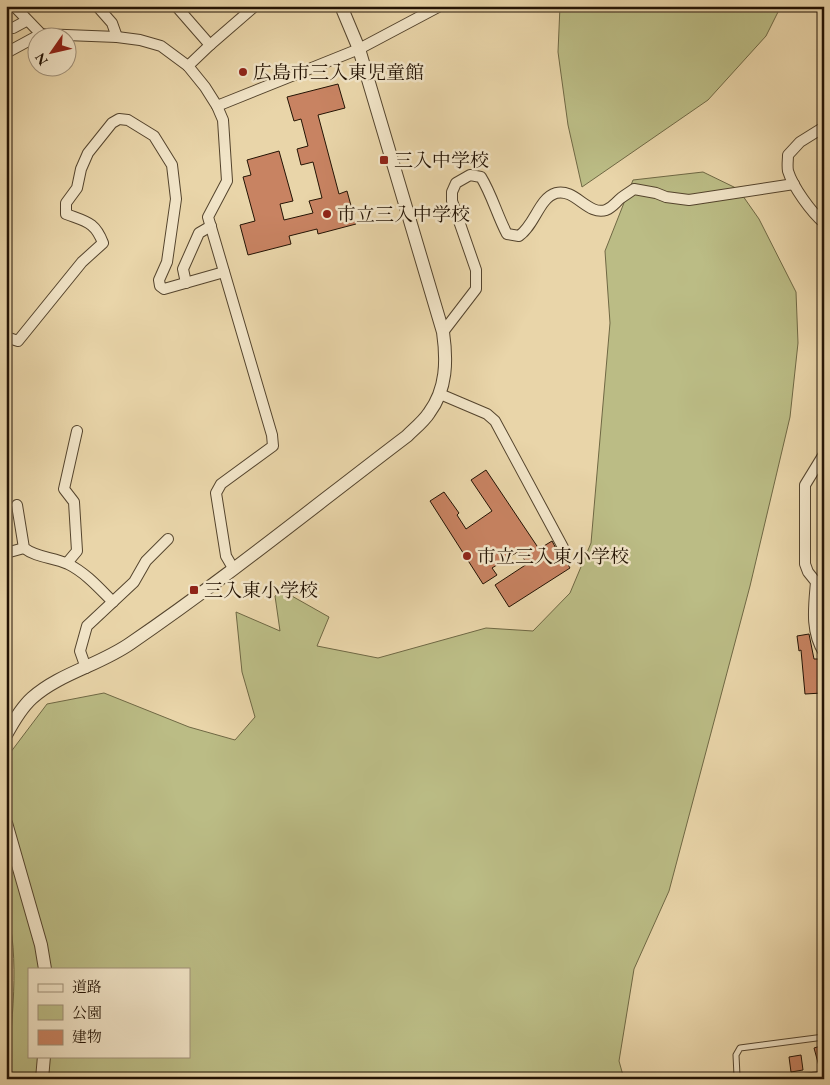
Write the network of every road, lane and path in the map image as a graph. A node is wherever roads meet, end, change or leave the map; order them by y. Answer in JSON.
{"nodes":[{"id":1,"x":14,"y":6,"type":"edge"},
{"id":2,"x":97,"y":6,"type":"edge"},
{"id":3,"x":176,"y":6,"type":"edge"},
{"id":4,"x":255,"y":6,"type":"edge"},
{"id":5,"x":341,"y":6,"type":"edge"},
{"id":6,"x":440,"y":6,"type":"edge"},
{"id":7,"x":424,"y":10,"type":"edge"},
{"id":8,"x":26,"y":20,"type":"junction"},
{"id":9,"x":6,"y":28,"type":"edge"},
{"id":10,"x":34,"y":28,"type":"edge"},
{"id":11,"x":78,"y":35,"type":"edge"},
{"id":12,"x":117,"y":37,"type":"junction"},
{"id":13,"x":28,"y":41,"type":"edge"},
{"id":14,"x":210,"y":45,"type":"junction"},
{"id":15,"x":359,"y":49,"type":"junction"},
{"id":16,"x":6,"y":53,"type":"edge"},
{"id":17,"x":188,"y":66,"type":"junction"},
{"id":18,"x":217,"y":106,"type":"junction"},
{"id":19,"x":824,"y":128,"type":"edge"},
{"id":20,"x":794,"y":184,"type":"junction"},
{"id":21,"x":824,"y":223,"type":"edge"},
{"id":22,"x":211,"y":226,"type":"junction"},
{"id":23,"x":224,"y":272,"type":"junction"},
{"id":24,"x":186,"y":283,"type":"junction"},
{"id":25,"x":443,"y":332,"type":"junction"},
{"id":26,"x":6,"y":337,"type":"edge"},
{"id":27,"x":440,"y":394,"type":"junction"},
{"id":28,"x":824,"y":414,"type":"edge"},
{"id":29,"x":824,"y":424,"type":"edge"},
{"id":30,"x":77,"y":431,"type":"dead end"},
{"id":31,"x":824,"y":454,"type":"edge"},
{"id":32,"x":16,"y":506,"type":"dead end"},
{"id":33,"x":168,"y":539,"type":"dead end"},
{"id":34,"x":24,"y":548,"type":"junction"},
{"id":35,"x":565,"y":551,"type":"dead end"},
{"id":36,"x":6,"y":553,"type":"edge"},
{"id":37,"x":67,"y":564,"type":"junction"},
{"id":38,"x":233,"y":568,"type":"junction"},
{"id":39,"x":113,"y":602,"type":"junction"},
{"id":40,"x":824,"y":653,"type":"edge"},
{"id":41,"x":86,"y":668,"type":"junction"},
{"id":42,"x":6,"y":736,"type":"edge"},
{"id":43,"x":6,"y":823,"type":"edge"},
{"id":44,"x":45,"y":968,"type":"edge"},
{"id":45,"x":824,"y":1037,"type":"edge"},
{"id":46,"x":44,"y":1058,"type":"edge"},
{"id":47,"x":824,"y":1074,"type":"edge"},
{"id":48,"x":42,"y":1079,"type":"edge"},
{"id":49,"x":743,"y":1079,"type":"edge"},
{"id":50,"x":783,"y":1079,"type":"edge"}],
"edges":[{"from":1,"to":8,"type":"street"},
{"from":2,"to":12,"type":"street"},
{"from":3,"to":14,"type":"street"},
{"from":4,"to":14,"type":"street"},
{"from":5,"to":15,"type":"street"},
{"from":6,"to":7,"type":"street"},
{"from":7,"to":15,"type":"street"},
{"from":8,"to":9,"type":"street"},
{"from":8,"to":10,"type":"street"},
{"from":11,"to":12,"type":"street"},
{"from":12,"to":17,"type":"street"},
{"from":13,"to":16,"type":"street"},
{"from":14,"to":17,"type":"street"},
{"from":15,"to":18,"type":"street"},
{"from":15,"to":25,"type":"street"},
{"from":17,"to":18,"type":"street"},
{"from":18,"to":22,"type":"street"},
{"from":19,"to":20,"type":"street"},
{"from":20,"to":21,"type":"street"},
{"from":20,"to":25,"type":"street"},
{"from":22,"to":23,"type":"street"},
{"from":22,"to":24,"type":"street"},
{"from":23,"to":24,"type":"street"},
{"from":23,"to":38,"type":"street"},
{"from":24,"to":26,"type":"street"},
{"from":25,"to":27,"type":"street"},
{"from":27,"to":35,"type":"street"},
{"from":27,"to":38,"type":"street"},
{"from":28,"to":29,"type":"street"},
{"from":30,"to":37,"type":"street"},
{"from":31,"to":40,"type":"street"},
{"from":32,"to":34,"type":"street"},
{"from":33,"to":39,"type":"street"},
{"from":34,"to":36,"type":"street"},
{"from":34,"to":37,"type":"street"},
{"from":37,"to":39,"type":"street"},
{"from":38,"to":41,"type":"street"},
{"from":39,"to":41,"type":"street"},
{"from":41,"to":42,"type":"street"},
{"from":43,"to":44,"type":"street"},
{"from":45,"to":49,"type":"lane"},
{"from":46,"to":48,"type":"street"},
{"from":47,"to":50,"type":"lane"}]}
